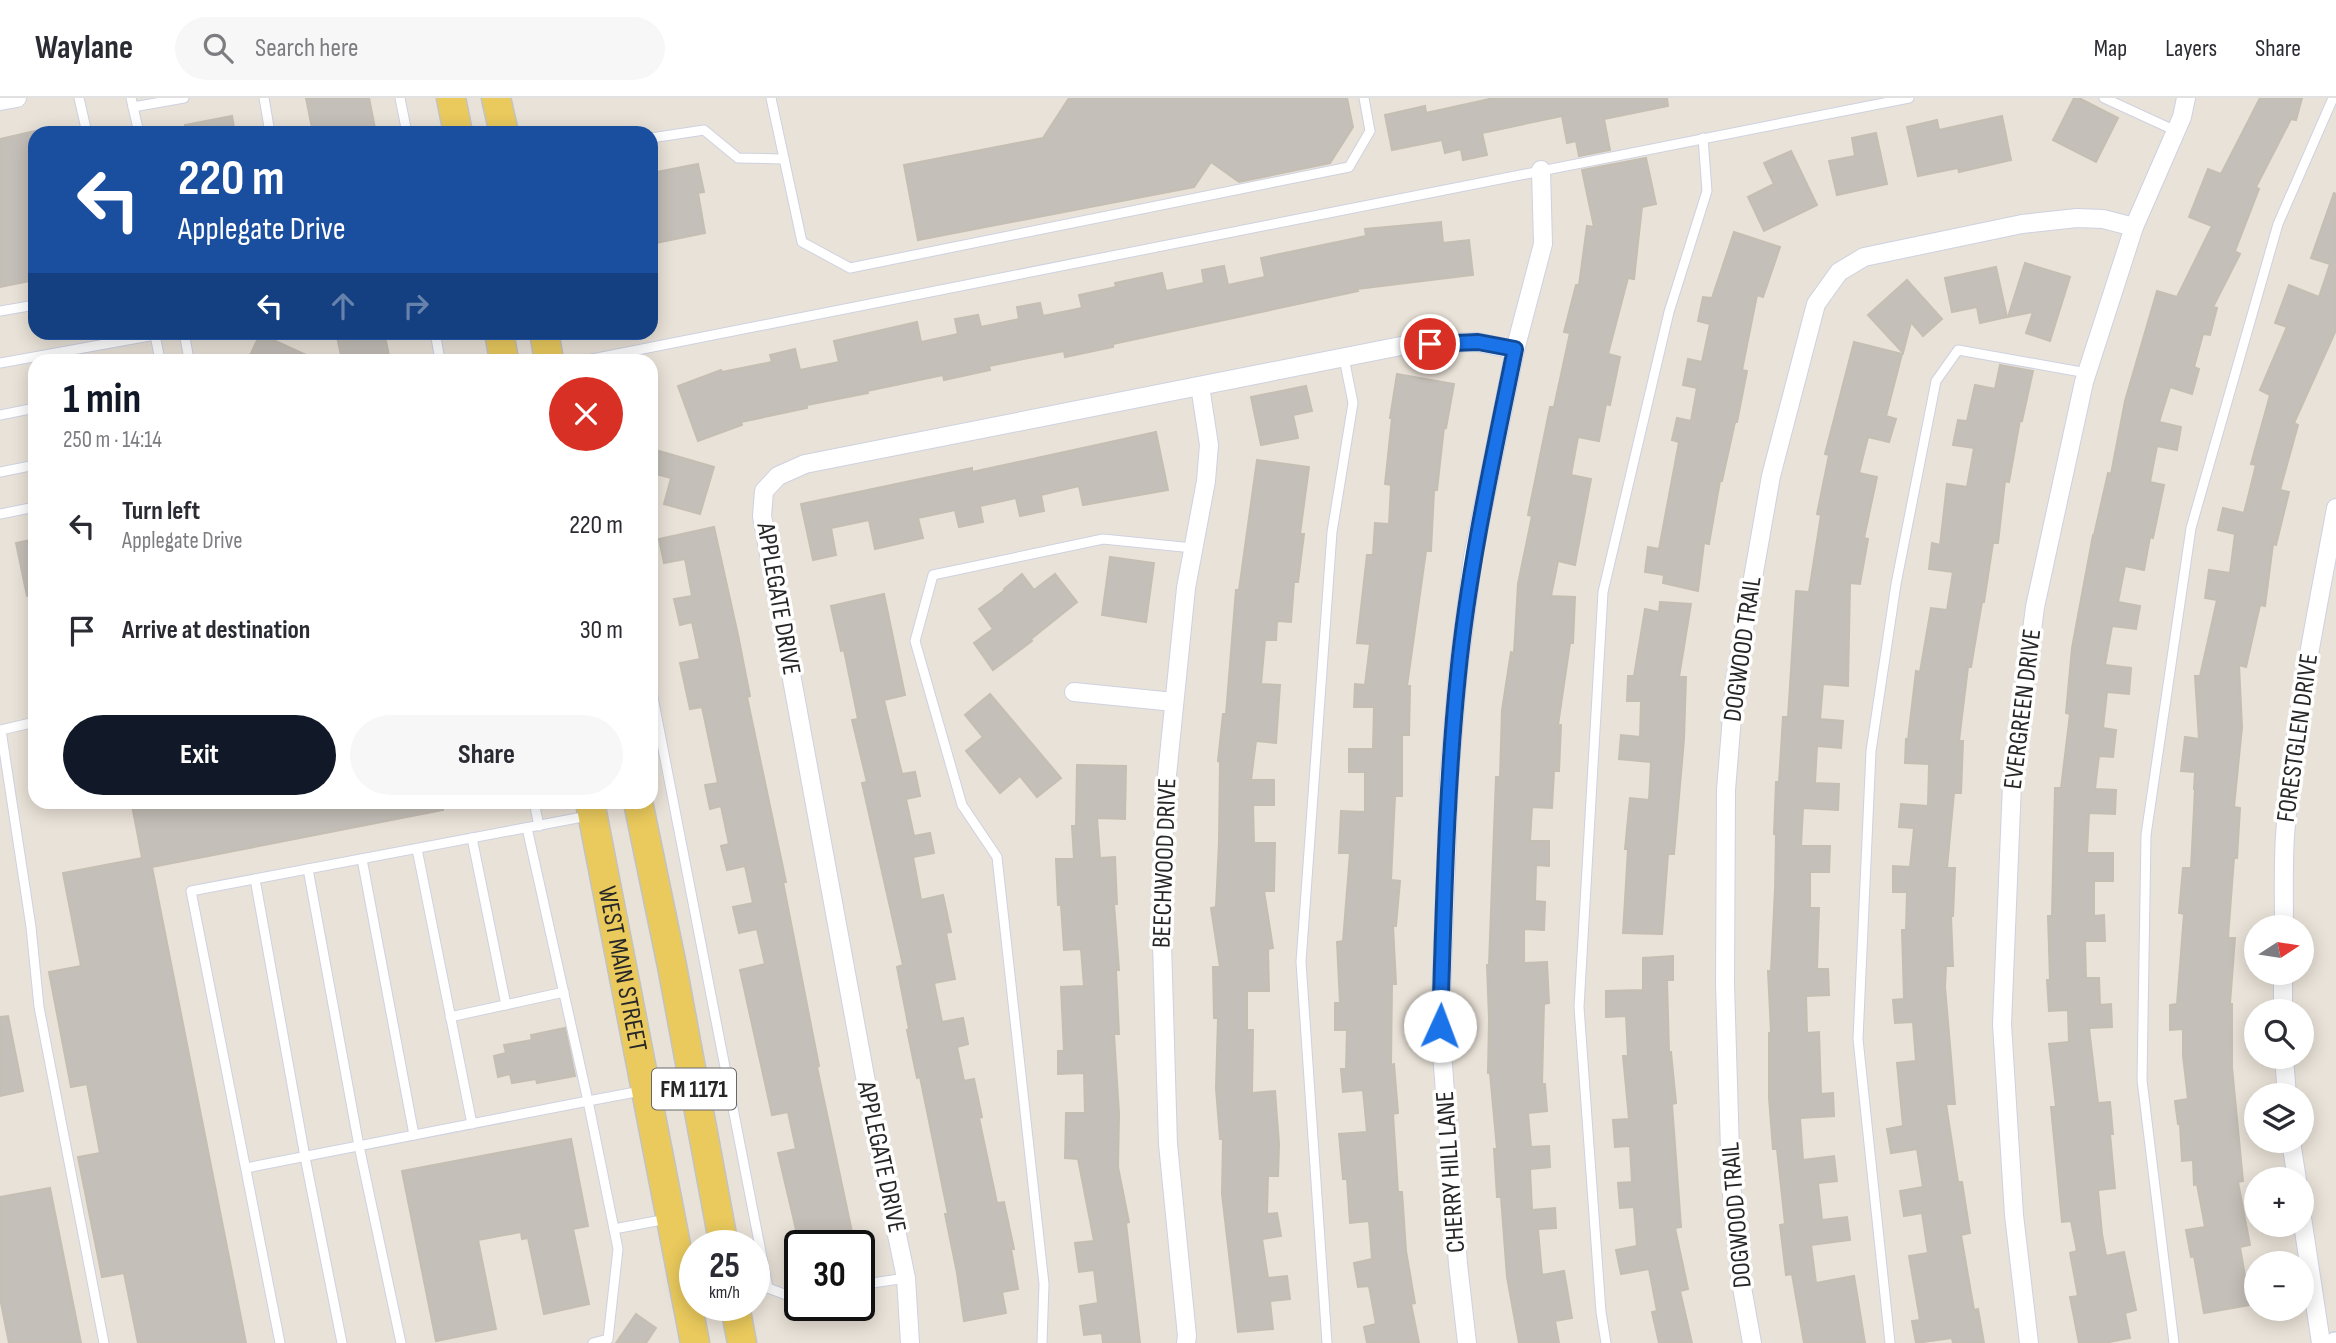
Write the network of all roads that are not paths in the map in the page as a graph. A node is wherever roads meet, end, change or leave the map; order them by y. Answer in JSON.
{"nodes":[{"id":1,"x":17,"y":98,"type":"edge"},
{"id":2,"x":79,"y":98,"type":"edge"},
{"id":3,"x":184,"y":98,"type":"edge"},
{"id":4,"x":264,"y":98,"type":"edge"},
{"id":5,"x":400,"y":98,"type":"edge"},
{"id":6,"x":450,"y":98,"type":"edge"},
{"id":7,"x":496,"y":98,"type":"edge"},
{"id":8,"x":771,"y":98,"type":"edge"},
{"id":9,"x":1364,"y":98,"type":"edge"},
{"id":10,"x":1909,"y":98,"type":"edge"},
{"id":11,"x":2104,"y":98,"type":"edge"},
{"id":12,"x":2186,"y":98,"type":"edge"},
{"id":13,"x":2333,"y":98,"type":"edge"},
{"id":14,"x":0,"y":101,"type":"edge"},
{"id":15,"x":132,"y":103,"type":"edge"},
{"id":16,"x":85,"y":126,"type":"edge"},
{"id":17,"x":137,"y":126,"type":"edge"},
{"id":18,"x":269,"y":126,"type":"edge"},
{"id":19,"x":406,"y":126,"type":"edge"},
{"id":20,"x":456,"y":126,"type":"edge"},
{"id":21,"x":502,"y":126,"type":"edge"},
{"id":22,"x":2176,"y":131,"type":"junction"},
{"id":23,"x":658,"y":137,"type":"edge"},
{"id":24,"x":1703,"y":138,"type":"junction"},
{"id":25,"x":784,"y":159,"type":"junction"},
{"id":26,"x":1541,"y":170,"type":"junction"},
{"id":27,"x":2134,"y":227,"type":"junction"},
{"id":28,"x":28,"y":306,"type":"edge"},
{"id":29,"x":0,"y":311,"type":"edge"},
{"id":30,"x":127,"y":340,"type":"edge"},
{"id":31,"x":1515,"y":349,"type":"junction"},
{"id":32,"x":50,"y":354,"type":"edge"},
{"id":33,"x":617,"y":354,"type":"edge"},
{"id":34,"x":28,"y":358,"type":"edge"},
{"id":35,"x":1344,"y":358,"type":"junction"},
{"id":36,"x":0,"y":363,"type":"edge"},
{"id":37,"x":2087,"y":373,"type":"junction"},
{"id":38,"x":1200,"y":386,"type":"junction"},
{"id":39,"x":28,"y":409,"type":"edge"},
{"id":40,"x":0,"y":415,"type":"edge"},
{"id":41,"x":28,"y":466,"type":"edge"},
{"id":42,"x":0,"y":472,"type":"edge"},
{"id":43,"x":28,"y":508,"type":"edge"},
{"id":44,"x":2336,"y":508,"type":"edge"},
{"id":45,"x":0,"y":514,"type":"edge"},
{"id":46,"x":1194,"y":548,"type":"junction"},
{"id":47,"x":1074,"y":692,"type":"dead end"},
{"id":48,"x":1174,"y":702,"type":"junction"},
{"id":49,"x":658,"y":723,"type":"edge"},
{"id":50,"x":28,"y":724,"type":"edge"},
{"id":51,"x":535,"y":809,"type":"edge"},
{"id":52,"x":589,"y":809,"type":"edge"},
{"id":53,"x":592,"y":809,"type":"edge"},
{"id":54,"x":640,"y":809,"type":"edge"},
{"id":55,"x":539,"y":826,"type":"junction"},
{"id":56,"x":527,"y":828,"type":"junction"},
{"id":57,"x":472,"y":838,"type":"junction"},
{"id":58,"x":417,"y":849,"type":"junction"},
{"id":59,"x":362,"y":859,"type":"junction"},
{"id":60,"x":309,"y":869,"type":"junction"},
{"id":61,"x":255,"y":879,"type":"junction"},
{"id":62,"x":2284,"y":915,"type":"edge"},
{"id":63,"x":564,"y":992,"type":"junction"},
{"id":64,"x":506,"y":1005,"type":"junction"},
{"id":65,"x":450,"y":1017,"type":"junction"},
{"id":66,"x":646,"y":1090,"type":"junction"},
{"id":67,"x":588,"y":1101,"type":"junction"},
{"id":68,"x":471,"y":1124,"type":"junction"},
{"id":69,"x":414,"y":1135,"type":"junction"},
{"id":70,"x":359,"y":1146,"type":"junction"},
{"id":71,"x":305,"y":1157,"type":"junction"},
{"id":72,"x":246,"y":1168,"type":"junction"},
{"id":73,"x":671,"y":1218,"type":"junction"},
{"id":74,"x":614,"y":1229,"type":"junction"},
{"id":75,"x":721,"y":1230,"type":"edge"},
{"id":76,"x":2305,"y":1237,"type":"edge"},
{"id":77,"x":906,"y":1278,"type":"junction"},
{"id":78,"x":875,"y":1283,"type":"edge"},
{"id":79,"x":784,"y":1294,"type":"edge"},
{"id":80,"x":738,"y":1321,"type":"edge"},
{"id":81,"x":104,"y":1343,"type":"edge"},
{"id":82,"x":281,"y":1343,"type":"edge"},
{"id":83,"x":342,"y":1343,"type":"edge"},
{"id":84,"x":401,"y":1343,"type":"edge"},
{"id":85,"x":593,"y":1343,"type":"edge"},
{"id":86,"x":695,"y":1343,"type":"edge"},
{"id":87,"x":742,"y":1343,"type":"edge"},
{"id":88,"x":911,"y":1343,"type":"edge"},
{"id":89,"x":1042,"y":1343,"type":"edge"},
{"id":90,"x":1186,"y":1343,"type":"edge"},
{"id":91,"x":1326,"y":1343,"type":"edge"},
{"id":92,"x":1467,"y":1343,"type":"edge"},
{"id":93,"x":1606,"y":1343,"type":"edge"},
{"id":94,"x":1752,"y":1343,"type":"edge"},
{"id":95,"x":1890,"y":1343,"type":"edge"},
{"id":96,"x":2029,"y":1343,"type":"edge"},
{"id":97,"x":2174,"y":1343,"type":"edge"},
{"id":98,"x":2321,"y":1343,"type":"edge"}],
"edges":[{"from":1,"to":14,"type":"street"},
{"from":2,"to":16,"type":"lane"},
{"from":3,"to":15,"type":"lane"},
{"from":4,"to":18,"type":"lane"},
{"from":5,"to":19,"type":"lane"},
{"from":6,"to":20,"type":"main road"},
{"from":7,"to":21,"type":"main road"},
{"from":8,"to":25,"type":"lane"},
{"from":9,"to":25,"type":"lane"},
{"from":10,"to":24,"type":"lane"},
{"from":11,"to":22,"type":"lane"},
{"from":12,"to":22,"type":"street","name":"EVERGREEN DRIVE"},
{"from":13,"to":97,"type":"lane"},
{"from":15,"to":17,"type":"lane"},
{"from":22,"to":27,"type":"street","name":"EVERGREEN DRIVE"},
{"from":23,"to":25,"type":"lane"},
{"from":24,"to":26,"type":"lane"},
{"from":24,"to":93,"type":"lane"},
{"from":26,"to":31,"type":"street","name":"CHERRY HILL LANE"},
{"from":26,"to":33,"type":"lane"},
{"from":27,"to":37,"type":"street","name":"EVERGREEN DRIVE"},
{"from":27,"to":94,"type":"street","name":"DOGWOOD TRAIL"},
{"from":28,"to":29,"type":"lane"},
{"from":30,"to":32,"type":"lane"},
{"from":31,"to":35,"type":"street","name":"APPLEGATE DRIVE"},
{"from":31,"to":92,"type":"street","name":"CHERRY HILL LANE"},
{"from":34,"to":36,"type":"lane"},
{"from":35,"to":38,"type":"street","name":"APPLEGATE DRIVE"},
{"from":35,"to":91,"type":"lane"},
{"from":37,"to":95,"type":"lane"},
{"from":37,"to":96,"type":"street","name":"EVERGREEN DRIVE"},
{"from":38,"to":46,"type":"street","name":"BEECHWOOD DRIVE"},
{"from":38,"to":77,"type":"street","name":"APPLEGATE DRIVE"},
{"from":39,"to":40,"type":"lane"},
{"from":41,"to":42,"type":"lane"},
{"from":43,"to":45,"type":"lane"},
{"from":44,"to":62,"type":"street","name":"FORESTGLEN DRIVE"},
{"from":46,"to":48,"type":"street","name":"BEECHWOOD DRIVE"},
{"from":46,"to":89,"type":"lane"},
{"from":47,"to":48,"type":"street"},
{"from":48,"to":90,"type":"street","name":"BEECHWOOD DRIVE"},
{"from":49,"to":79,"type":"lane"},
{"from":50,"to":81,"type":"lane"},
{"from":51,"to":55,"type":"lane"},
{"from":52,"to":55,"type":"lane"},
{"from":53,"to":66,"type":"main road","name":"WEST MAIN STREET","number":"FM 1171"},
{"from":54,"to":75,"type":"main road","name":"WEST MAIN STREET","number":"FM 1171"},
{"from":55,"to":56,"type":"lane"},
{"from":56,"to":57,"type":"lane"},
{"from":56,"to":63,"type":"lane"},
{"from":57,"to":58,"type":"lane"},
{"from":57,"to":64,"type":"lane"},
{"from":58,"to":59,"type":"lane"},
{"from":58,"to":65,"type":"lane"},
{"from":59,"to":60,"type":"lane"},
{"from":59,"to":69,"type":"lane"},
{"from":60,"to":61,"type":"lane"},
{"from":60,"to":70,"type":"lane"},
{"from":61,"to":71,"type":"lane"},
{"from":61,"to":72,"type":"lane"},
{"from":63,"to":64,"type":"lane"},
{"from":63,"to":67,"type":"lane"},
{"from":64,"to":65,"type":"lane"},
{"from":65,"to":68,"type":"lane"},
{"from":66,"to":67,"type":"lane"},
{"from":66,"to":73,"type":"main road","name":"WEST MAIN STREET","number":"FM 1171"},
{"from":67,"to":68,"type":"lane"},
{"from":67,"to":74,"type":"lane"},
{"from":68,"to":69,"type":"lane"},
{"from":69,"to":70,"type":"lane"},
{"from":70,"to":71,"type":"lane"},
{"from":70,"to":84,"type":"lane"},
{"from":71,"to":72,"type":"lane"},
{"from":71,"to":83,"type":"lane"},
{"from":72,"to":82,"type":"lane"},
{"from":73,"to":74,"type":"lane"},
{"from":73,"to":86,"type":"main road","name":"WEST MAIN STREET","number":"FM 1171"},
{"from":74,"to":85,"type":"lane"},
{"from":76,"to":98,"type":"street"},
{"from":77,"to":78,"type":"lane"},
{"from":77,"to":88,"type":"street","name":"APPLEGATE DRIVE"},
{"from":80,"to":87,"type":"main road"}]}
